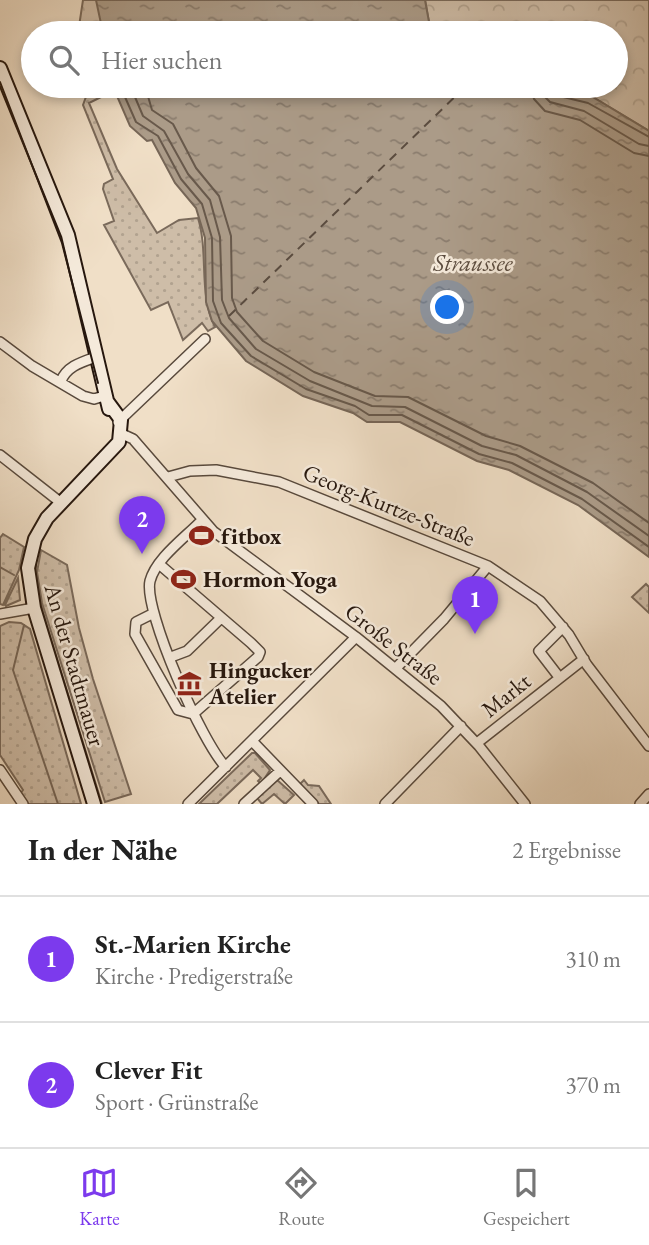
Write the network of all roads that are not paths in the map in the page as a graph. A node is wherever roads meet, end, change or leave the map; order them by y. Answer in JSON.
{"nodes":[{"id":1,"x":0,"y":68,"type":"edge"},
{"id":2,"x":205,"y":339,"type":"dead end"},
{"id":3,"x":0,"y":342,"type":"edge"},
{"id":4,"x":96,"y":356,"type":"junction"},
{"id":5,"x":61,"y":381,"type":"junction"},
{"id":6,"x":105,"y":399,"type":"junction"},
{"id":7,"x":119,"y":426,"type":"junction"},
{"id":8,"x":136,"y":441,"type":"junction"},
{"id":9,"x":0,"y":455,"type":"edge"},
{"id":10,"x":168,"y":477,"type":"junction"},
{"id":11,"x":60,"y":502,"type":"junction"},
{"id":12,"x":202,"y":520,"type":"junction"},
{"id":13,"x":159,"y":564,"type":"junction"},
{"id":14,"x":488,"y":566,"type":"junction"},
{"id":15,"x":34,"y":608,"type":"junction"},
{"id":16,"x":154,"y":613,"type":"junction"},
{"id":17,"x":0,"y":614,"type":"edge"},
{"id":18,"x":220,"y":619,"type":"junction"},
{"id":19,"x":563,"y":627,"type":"junction"},
{"id":20,"x":356,"y":637,"type":"junction"},
{"id":21,"x":170,"y":657,"type":"junction"},
{"id":22,"x":584,"y":659,"type":"junction"},
{"id":23,"x":396,"y":668,"type":"junction"},
{"id":24,"x":559,"y":677,"type":"junction"},
{"id":25,"x":193,"y":714,"type":"junction"},
{"id":26,"x":461,"y":726,"type":"junction"},
{"id":27,"x":253,"y":741,"type":"junction"},
{"id":28,"x":477,"y":743,"type":"junction"},
{"id":29,"x":649,"y":746,"type":"edge"},
{"id":30,"x":226,"y":767,"type":"junction"},
{"id":31,"x":0,"y":770,"type":"edge"},
{"id":32,"x":280,"y":771,"type":"junction"},
{"id":33,"x":649,"y":794,"type":"edge"},
{"id":34,"x":23,"y":804,"type":"edge"},
{"id":35,"x":94,"y":804,"type":"edge"},
{"id":36,"x":188,"y":804,"type":"edge"},
{"id":37,"x":244,"y":804,"type":"edge"},
{"id":38,"x":313,"y":804,"type":"edge"},
{"id":39,"x":385,"y":804,"type":"edge"},
{"id":40,"x":525,"y":804,"type":"edge"},
{"id":41,"x":640,"y":804,"type":"edge"}],
"edges":[{"from":1,"to":4,"type":"street"},
{"from":2,"to":7,"type":"street"},
{"from":3,"to":5,"type":"street"},
{"from":4,"to":5,"type":"street"},
{"from":4,"to":6,"type":"street"},
{"from":5,"to":6,"type":"street"},
{"from":6,"to":7,"type":"street"},
{"from":7,"to":8,"type":"street","name":"Große Straße"},
{"from":7,"to":8,"type":"street","name":"Große Straße"},
{"from":7,"to":11,"type":"street","name":"An der Stadtmauer"},
{"from":8,"to":10,"type":"street","name":"Große Straße"},
{"from":9,"to":11,"type":"street"},
{"from":10,"to":12,"type":"street","name":"Große Straße"},
{"from":10,"to":14,"type":"street","name":"Georg-Kurtze-Straße"},
{"from":11,"to":15,"type":"street","name":"An der Stadtmauer"},
{"from":12,"to":13,"type":"street"},
{"from":12,"to":20,"type":"street","name":"Große Straße"},
{"from":13,"to":16,"type":"street"},
{"from":13,"to":18,"type":"street"},
{"from":14,"to":19,"type":"street","name":"Georg-Kurtze-Straße"},
{"from":14,"to":23,"type":"street"},
{"from":15,"to":17,"type":"street"},
{"from":15,"to":35,"type":"street","name":"An der Stadtmauer"},
{"from":16,"to":21,"type":"street"},
{"from":16,"to":25,"type":"street"},
{"from":18,"to":21,"type":"street"},
{"from":18,"to":25,"type":"street"},
{"from":19,"to":22,"type":"street","name":"Georg-Kurtze-Straße"},
{"from":19,"to":24,"type":"street","name":"Markt"},
{"from":20,"to":23,"type":"street","name":"Große Straße"},
{"from":20,"to":27,"type":"street"},
{"from":21,"to":25,"type":"street"},
{"from":22,"to":24,"type":"street","name":"Markt"},
{"from":22,"to":29,"type":"street","name":"Georg-Kurtze-Straße"},
{"from":23,"to":26,"type":"street","name":"Große Straße"},
{"from":24,"to":28,"type":"street","name":"Markt"},
{"from":25,"to":30,"type":"street"},
{"from":26,"to":28,"type":"street","name":"Große Straße"},
{"from":26,"to":39,"type":"street"},
{"from":27,"to":30,"type":"street"},
{"from":27,"to":32,"type":"street"},
{"from":28,"to":40,"type":"street","name":"Große Straße"},
{"from":30,"to":36,"type":"street"},
{"from":31,"to":34,"type":"street"},
{"from":32,"to":37,"type":"street"},
{"from":32,"to":38,"type":"street"},
{"from":33,"to":41,"type":"street"}]}
